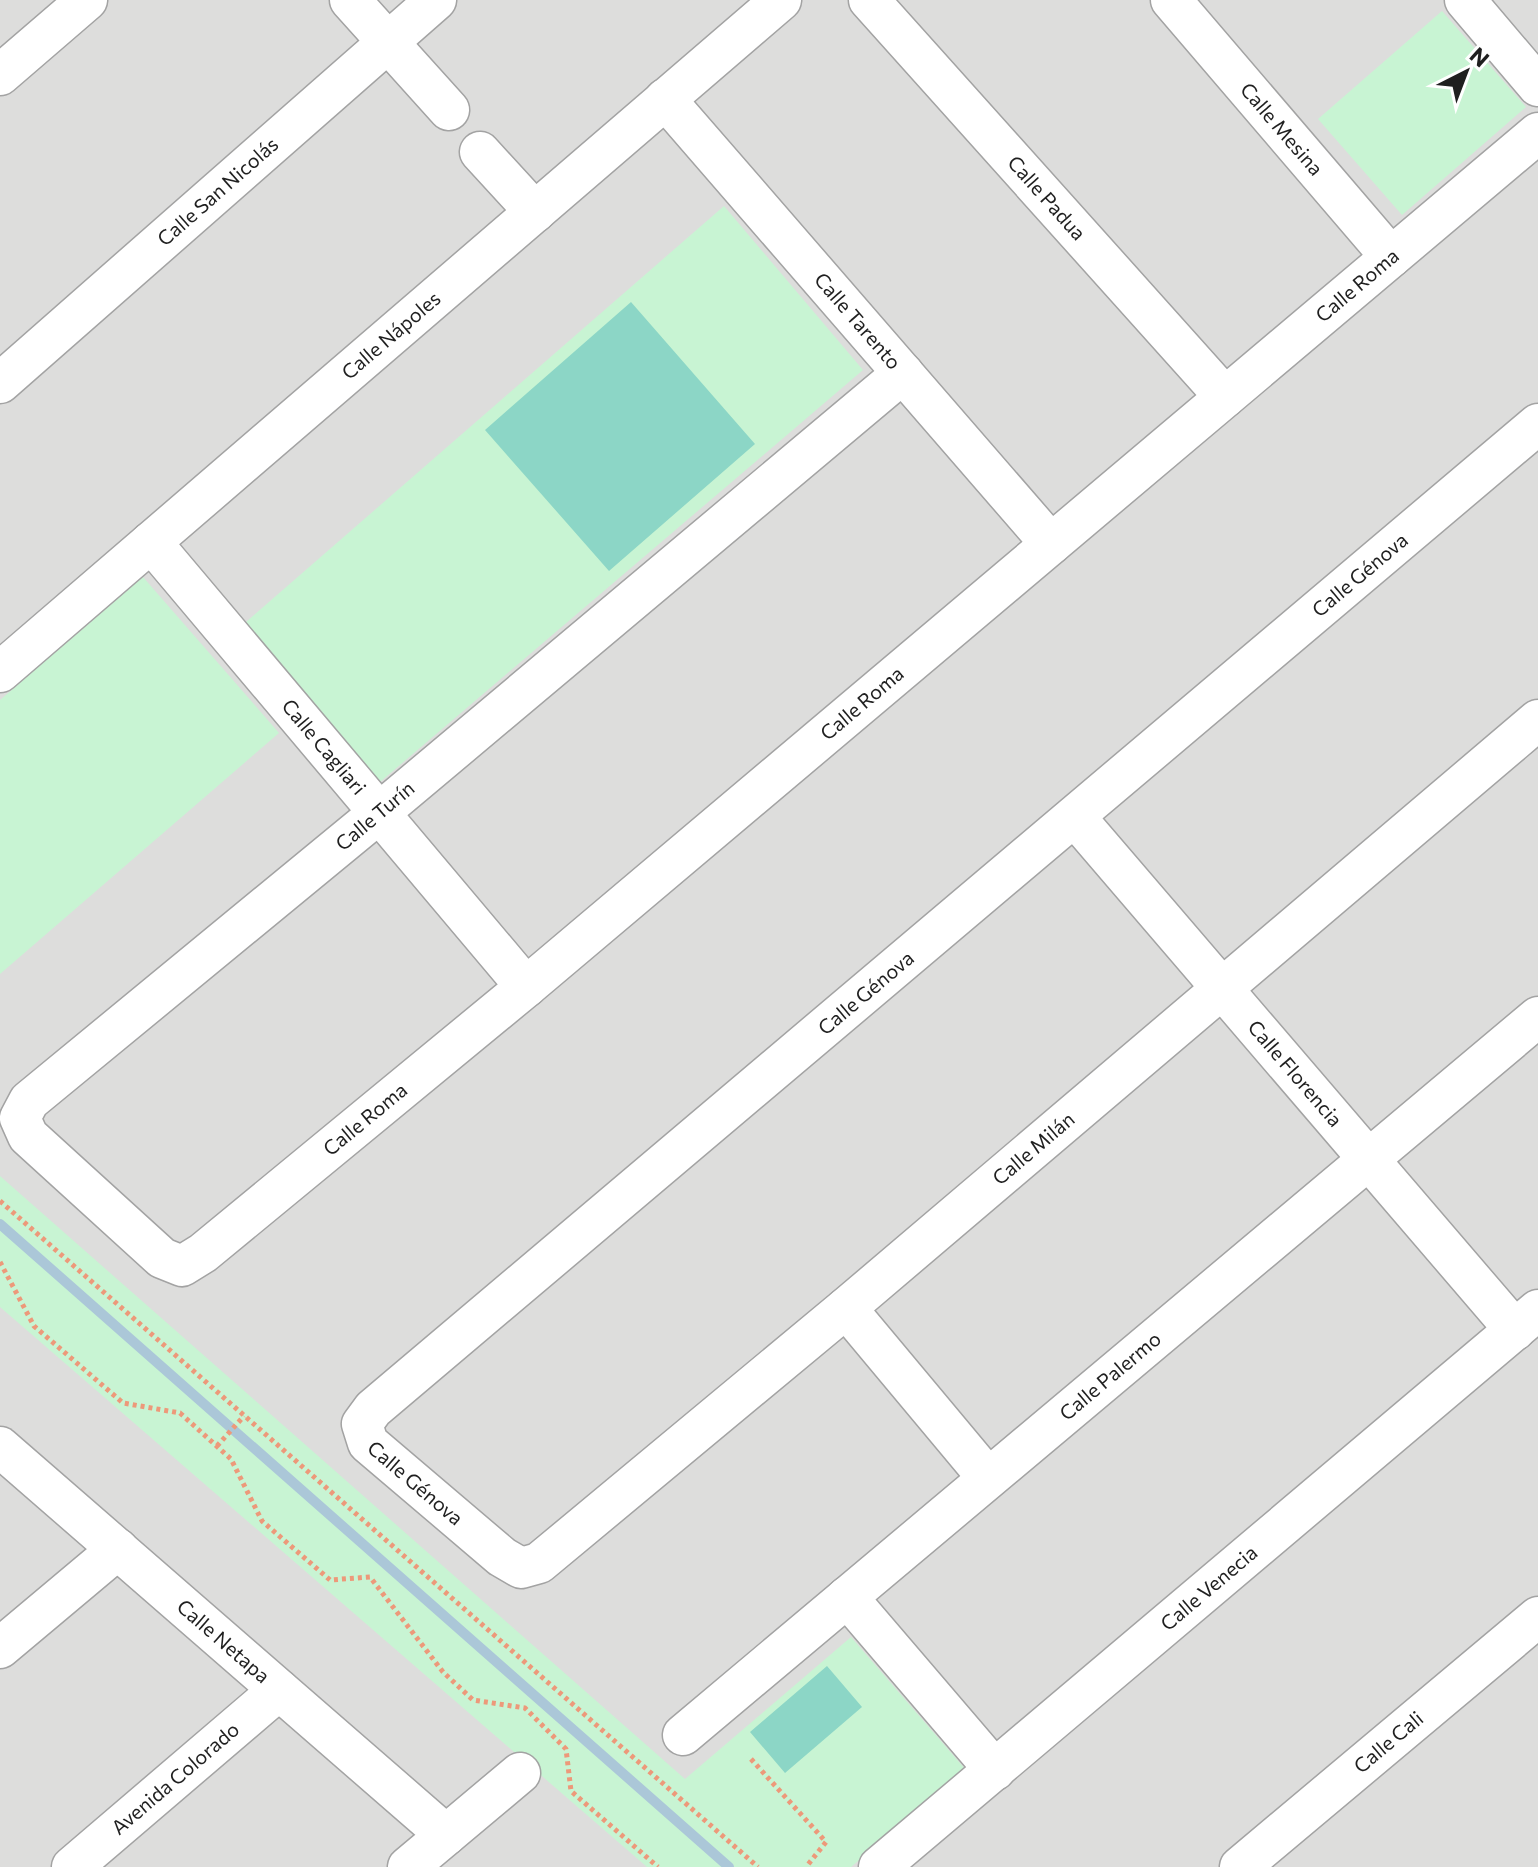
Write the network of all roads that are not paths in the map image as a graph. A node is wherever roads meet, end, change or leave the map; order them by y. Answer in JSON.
{"nodes":[{"id":1,"x":87,"y":0,"type":"edge"},
{"id":2,"x":350,"y":0,"type":"edge"},
{"id":3,"x":436,"y":0,"type":"edge"},
{"id":4,"x":781,"y":0,"type":"edge"},
{"id":5,"x":869,"y":0,"type":"edge"},
{"id":6,"x":1171,"y":0,"type":"edge"},
{"id":7,"x":1465,"y":0,"type":"edge"},
{"id":8,"x":387,"y":43,"type":"junction"},
{"id":9,"x":0,"y":75,"type":"edge"},
{"id":10,"x":1536,"y":80,"type":"edge"},
{"id":11,"x":665,"y":99,"type":"junction"},
{"id":12,"x":449,"y":110,"type":"dead end"},
{"id":13,"x":1538,"y":133,"type":"edge"},
{"id":14,"x":480,"y":152,"type":"dead end"},
{"id":15,"x":535,"y":212,"type":"junction"},
{"id":16,"x":1391,"y":257,"type":"junction"},
{"id":17,"x":903,"y":373,"type":"junction"},
{"id":18,"x":0,"y":383,"type":"edge"},
{"id":19,"x":1225,"y":397,"type":"junction"},
{"id":20,"x":1538,"y":424,"type":"edge"},
{"id":21,"x":151,"y":542,"type":"junction"},
{"id":22,"x":1051,"y":544,"type":"junction"},
{"id":23,"x":0,"y":672,"type":"edge"},
{"id":24,"x":1538,"y":720,"type":"edge"},
{"id":25,"x":379,"y":813,"type":"junction"},
{"id":26,"x":1075,"y":817,"type":"junction"},
{"id":27,"x":526,"y":987,"type":"junction"},
{"id":28,"x":1222,"y":989,"type":"junction"},
{"id":29,"x":1538,"y":1017,"type":"edge"},
{"id":30,"x":1368,"y":1159,"type":"junction"},
{"id":31,"x":182,"y":1266,"type":"joint"},
{"id":32,"x":846,"y":1308,"type":"junction"},
{"id":33,"x":1526,"y":1320,"type":"edge"},
{"id":34,"x":0,"y":1447,"type":"edge"},
{"id":35,"x":988,"y":1478,"type":"junction"},
{"id":36,"x":118,"y":1549,"type":"junction"},
{"id":37,"x":521,"y":1568,"type":"joint"},
{"id":38,"x":847,"y":1597,"type":"junction"},
{"id":39,"x":1538,"y":1617,"type":"edge"},
{"id":40,"x":0,"y":1648,"type":"edge"},
{"id":41,"x":279,"y":1690,"type":"junction"},
{"id":42,"x":683,"y":1735,"type":"dead end"},
{"id":43,"x":995,"y":1770,"type":"junction"},
{"id":44,"x":520,"y":1773,"type":"dead end"},
{"id":45,"x":446,"y":1835,"type":"junction"},
{"id":46,"x":72,"y":1867,"type":"edge"},
{"id":47,"x":408,"y":1867,"type":"edge"},
{"id":48,"x":879,"y":1867,"type":"edge"},
{"id":49,"x":1240,"y":1867,"type":"edge"}],
"edges":[{"from":1,"to":9,"type":"street"},
{"from":2,"to":8,"type":"street"},
{"from":3,"to":8,"type":"street","name":"Calle San Nicolás"},
{"from":4,"to":11,"type":"street","name":"Calle Nápoles"},
{"from":5,"to":19,"type":"street","name":"Calle Padua"},
{"from":6,"to":16,"type":"street","name":"Calle Mesina"},
{"from":7,"to":10,"type":"street"},
{"from":8,"to":12,"type":"street"},
{"from":8,"to":18,"type":"street","name":"Calle San Nicolás"},
{"from":11,"to":15,"type":"street","name":"Calle Nápoles"},
{"from":11,"to":17,"type":"street","name":"Calle Tarento"},
{"from":13,"to":16,"type":"street","name":"Calle Roma"},
{"from":14,"to":15,"type":"street"},
{"from":15,"to":21,"type":"street","name":"Calle Nápoles"},
{"from":16,"to":19,"type":"street","name":"Calle Roma"},
{"from":17,"to":22,"type":"street","name":"Calle Tarento"},
{"from":17,"to":25,"type":"street","name":"Calle Turín"},
{"from":19,"to":22,"type":"street","name":"Calle Roma"},
{"from":20,"to":26,"type":"street","name":"Calle Génova"},
{"from":21,"to":23,"type":"street","name":"Calle Nápoles"},
{"from":21,"to":25,"type":"street","name":"Calle Cagliari"},
{"from":22,"to":27,"type":"street","name":"Calle Roma"},
{"from":24,"to":28,"type":"street","name":"Calle Milán"},
{"from":25,"to":27,"type":"street","name":"Calle Cagliari"},
{"from":25,"to":31,"type":"street","name":"Calle Turín"},
{"from":26,"to":28,"type":"street","name":"Calle Florencia"},
{"from":26,"to":37,"type":"street","name":"Calle Génova"},
{"from":27,"to":31,"type":"street","name":"Calle Roma"},
{"from":28,"to":30,"type":"street","name":"Calle Florencia"},
{"from":28,"to":32,"type":"street","name":"Calle Milán"},
{"from":29,"to":30,"type":"street","name":"Calle Palermo"},
{"from":30,"to":33,"type":"street","name":"Calle Florencia"},
{"from":30,"to":35,"type":"street","name":"Calle Palermo"},
{"from":32,"to":35,"type":"street"},
{"from":32,"to":37,"type":"street","name":"Calle Milán"},
{"from":33,"to":43,"type":"street","name":"Calle Venecia"},
{"from":34,"to":36,"type":"street","name":"Calle Netapa"},
{"from":35,"to":38,"type":"street","name":"Calle Palermo"},
{"from":36,"to":40,"type":"street"},
{"from":36,"to":41,"type":"street","name":"Calle Netapa"},
{"from":38,"to":42,"type":"street","name":"Calle Palermo"},
{"from":38,"to":43,"type":"street"},
{"from":39,"to":49,"type":"street","name":"Calle Cali"},
{"from":41,"to":45,"type":"street","name":"Calle Netapa"},
{"from":41,"to":46,"type":"street","name":"Avenida Colorado"},
{"from":43,"to":48,"type":"street","name":"Calle Venecia"},
{"from":44,"to":45,"type":"street"},
{"from":45,"to":47,"type":"street"}]}
